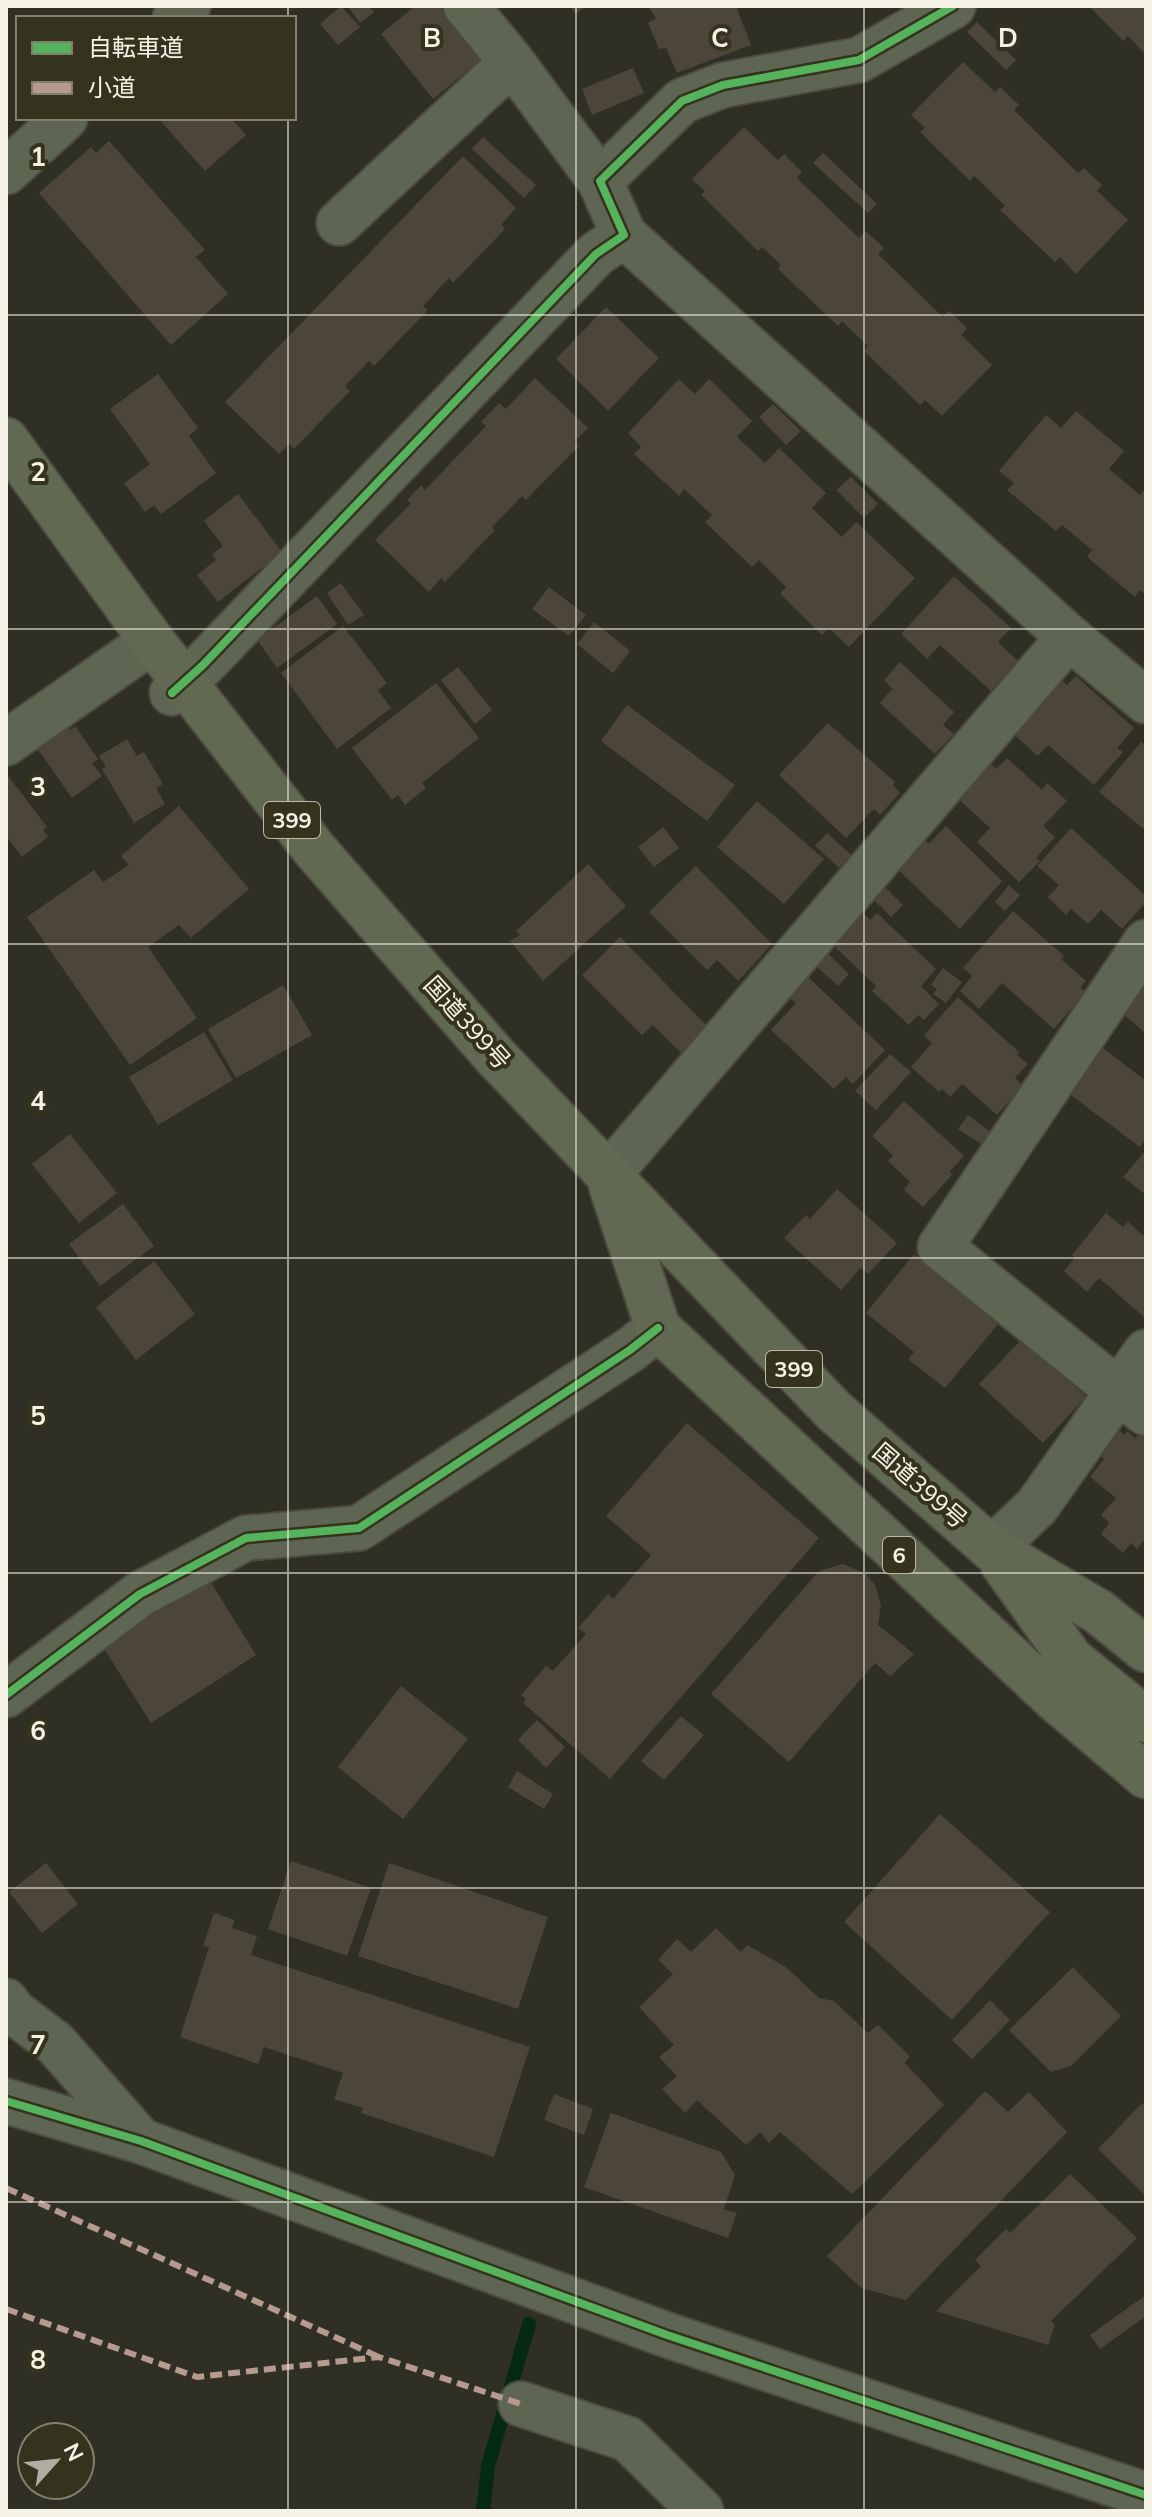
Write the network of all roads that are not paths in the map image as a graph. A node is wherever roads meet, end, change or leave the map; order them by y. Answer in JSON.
{"nodes":[{"id":1,"x":953,"y":6,"type":"edge"},
{"id":2,"x":485,"y":12,"type":"edge"},
{"id":3,"x":512,"y":62,"type":"junction"},
{"id":4,"x":63,"y":120,"type":"edge"},
{"id":5,"x":6,"y":172,"type":"edge"},
{"id":6,"x":600,"y":181,"type":"junction"},
{"id":7,"x":339,"y":223,"type":"dead end"},
{"id":8,"x":624,"y":235,"type":"junction"},
{"id":9,"x":6,"y":440,"type":"edge"},
{"id":10,"x":1069,"y":637,"type":"junction"},
{"id":11,"x":152,"y":641,"type":"junction"},
{"id":12,"x":178,"y":688,"type":"junction"},
{"id":13,"x":1146,"y":701,"type":"edge"},
{"id":14,"x":6,"y":743,"type":"edge"},
{"id":15,"x":1146,"y":942,"type":"edge"},
{"id":16,"x":608,"y":1175,"type":"junction"},
{"id":17,"x":658,"y":1328,"type":"junction"},
{"id":18,"x":1146,"y":1352,"type":"edge"},
{"id":19,"x":1132,"y":1401,"type":"edge"},
{"id":20,"x":992,"y":1549,"type":"junction"},
{"id":21,"x":1146,"y":1650,"type":"edge"},
{"id":22,"x":6,"y":1695,"type":"edge"},
{"id":23,"x":1146,"y":1720,"type":"edge"},
{"id":24,"x":1146,"y":1776,"type":"edge"},
{"id":25,"x":6,"y":2001,"type":"edge"},
{"id":26,"x":6,"y":2101,"type":"edge"},
{"id":27,"x":141,"y":2141,"type":"junction"},
{"id":28,"x":521,"y":2404,"type":"dead end"},
{"id":29,"x":1146,"y":2495,"type":"edge"},
{"id":30,"x":701,"y":2511,"type":"edge"}],
"edges":[{"from":1,"to":6,"type":"street"},
{"from":2,"to":3,"type":"street"},
{"from":3,"to":6,"type":"street"},
{"from":3,"to":7,"type":"street"},
{"from":4,"to":5,"type":"street"},
{"from":6,"to":8,"type":"street"},
{"from":8,"to":10,"type":"street"},
{"from":8,"to":12,"type":"street"},
{"from":9,"to":11,"type":"highway","name":"国道399号","number":"399"},
{"from":10,"to":13,"type":"street"},
{"from":10,"to":16,"type":"street"},
{"from":11,"to":12,"type":"highway","name":"国道399号","number":"399"},
{"from":11,"to":14,"type":"street"},
{"from":12,"to":16,"type":"highway","name":"国道399号","number":"399"},
{"from":15,"to":19,"type":"street"},
{"from":16,"to":17,"type":"highway","number":"6"},
{"from":16,"to":20,"type":"highway","name":"国道399号","number":"399"},
{"from":17,"to":22,"type":"street"},
{"from":17,"to":24,"type":"highway","number":"6"},
{"from":18,"to":19,"type":"street"},
{"from":19,"to":20,"type":"street"},
{"from":20,"to":21,"type":"highway","name":"国道399号","number":"399"},
{"from":20,"to":23,"type":"highway","name":"国道399号","number":"399"},
{"from":25,"to":27,"type":"street"},
{"from":26,"to":27,"type":"street"},
{"from":27,"to":29,"type":"street"},
{"from":28,"to":30,"type":"street"}]}
